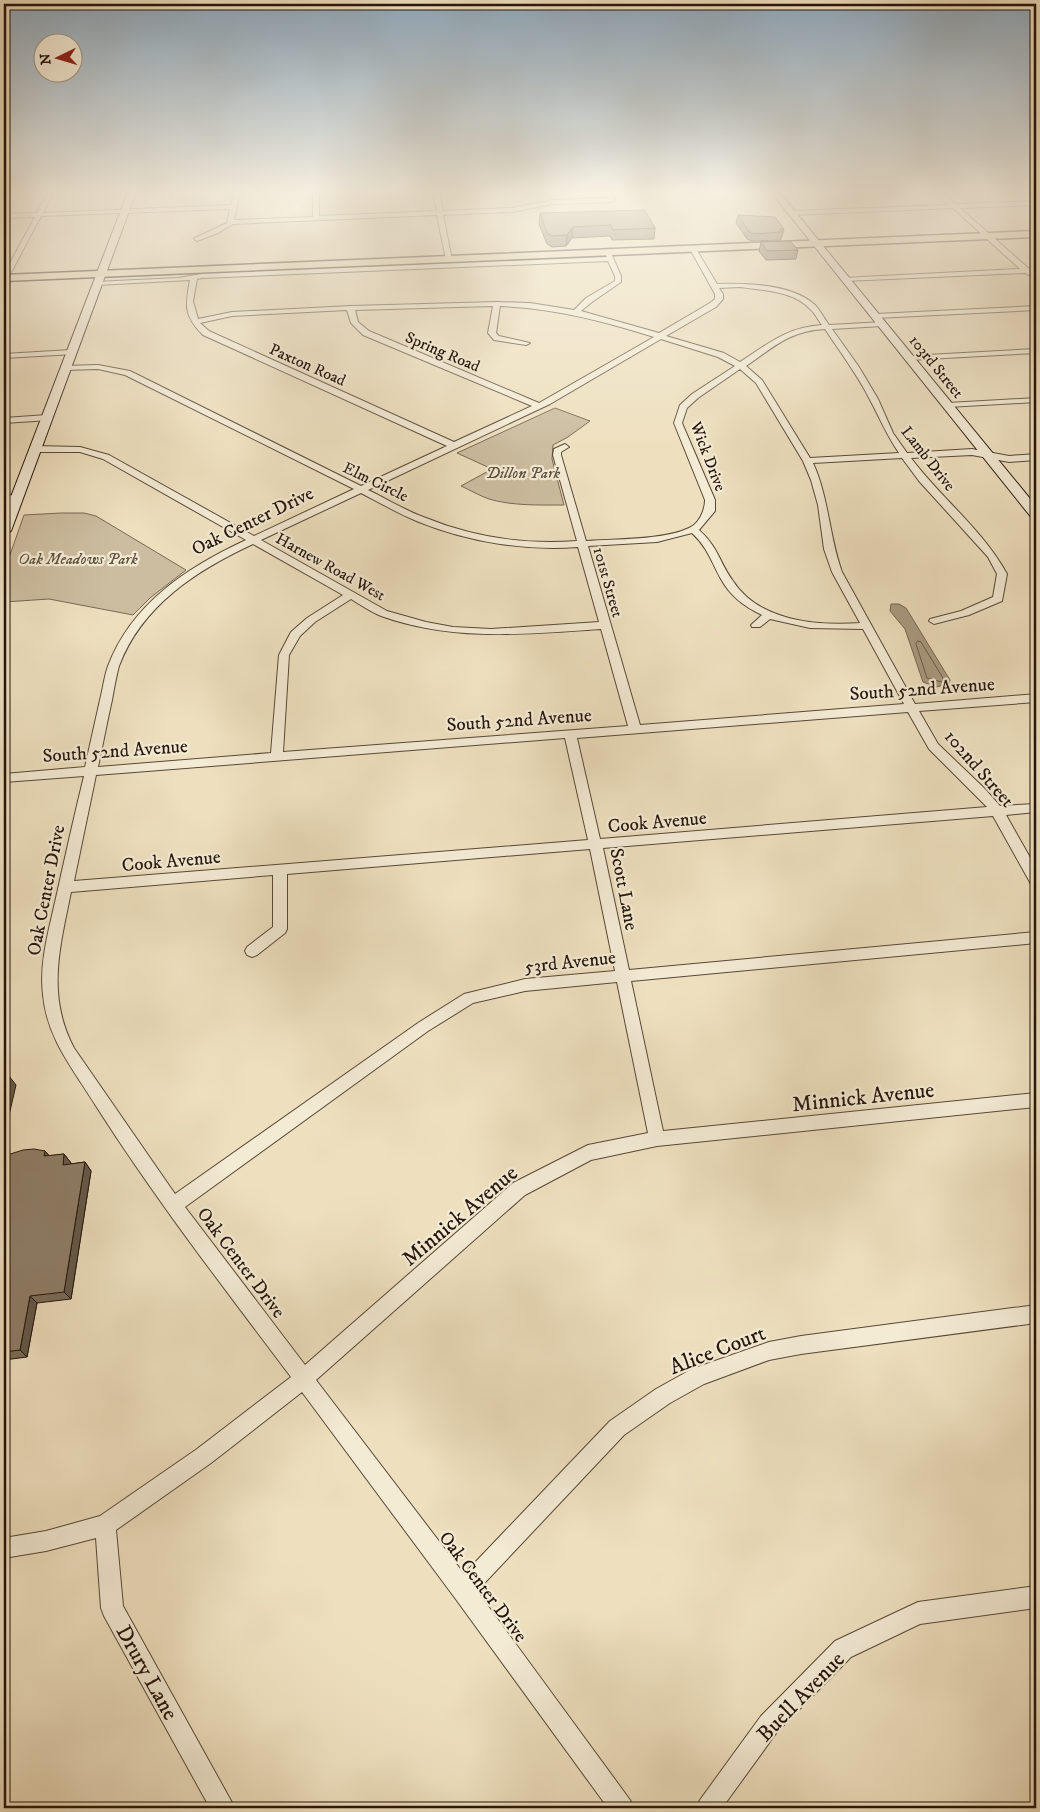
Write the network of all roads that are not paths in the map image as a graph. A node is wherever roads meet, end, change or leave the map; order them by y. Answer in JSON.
{"nodes":[{"id":1,"x":144,"y":277,"type":"edge"},
{"id":2,"x":221,"y":277,"type":"edge"},
{"id":3,"x":618,"y":277,"type":"edge"},
{"id":4,"x":709,"y":277,"type":"edge"},
{"id":5,"x":844,"y":277,"type":"edge"},
{"id":6,"x":901,"y":277,"type":"edge"},
{"id":7,"x":194,"y":278,"type":"junction"},
{"id":8,"x":4,"y":279,"type":"edge"},
{"id":9,"x":99,"y":279,"type":"junction"},
{"id":10,"x":846,"y":279,"type":"junction"},
{"id":11,"x":715,"y":286,"type":"junction"},
{"id":12,"x":497,"y":304,"type":"junction"},
{"id":13,"x":351,"y":308,"type":"junction"},
{"id":14,"x":1036,"y":308,"type":"edge"},
{"id":15,"x":576,"y":312,"type":"junction"},
{"id":16,"x":879,"y":320,"type":"junction"},
{"id":17,"x":195,"y":322,"type":"junction"},
{"id":18,"x":828,"y":327,"type":"junction"},
{"id":19,"x":661,"y":337,"type":"junction"},
{"id":20,"x":526,"y":343,"type":"dead end"},
{"id":21,"x":1036,"y":351,"type":"edge"},
{"id":22,"x":71,"y":352,"type":"junction"},
{"id":23,"x":4,"y":356,"type":"edge"},
{"id":24,"x":909,"y":358,"type":"junction"},
{"id":25,"x":741,"y":366,"type":"junction"},
{"id":26,"x":65,"y":368,"type":"junction"},
{"id":27,"x":1036,"y":400,"type":"edge"},
{"id":28,"x":948,"y":405,"type":"junction"},
{"id":29,"x":539,"y":406,"type":"junction"},
{"id":30,"x":46,"y":418,"type":"junction"},
{"id":31,"x":4,"y":421,"type":"edge"},
{"id":32,"x":455,"y":446,"type":"junction"},
{"id":33,"x":565,"y":447,"type":"dead end"},
{"id":34,"x":34,"y":449,"type":"junction"},
{"id":35,"x":987,"y":454,"type":"junction"},
{"id":36,"x":904,"y":455,"type":"junction"},
{"id":37,"x":1036,"y":458,"type":"edge"},
{"id":38,"x":806,"y":461,"type":"junction"},
{"id":39,"x":360,"y":490,"type":"junction"},
{"id":40,"x":16,"y":498,"type":"junction"},
{"id":41,"x":4,"y":499,"type":"edge"},
{"id":42,"x":1036,"y":514,"type":"edge"},
{"id":43,"x":694,"y":530,"type":"junction"},
{"id":44,"x":4,"y":531,"type":"edge"},
{"id":45,"x":254,"y":540,"type":"junction"},
{"id":46,"x":583,"y":544,"type":"junction"},
{"id":47,"x":349,"y":596,"type":"junction"},
{"id":48,"x":768,"y":614,"type":"junction"},
{"id":49,"x":934,"y":621,"type":"dead end"},
{"id":50,"x":756,"y":625,"type":"dead end"},
{"id":51,"x":606,"y":626,"type":"junction"},
{"id":52,"x":866,"y":626,"type":"junction"},
{"id":53,"x":1036,"y":698,"type":"edge"},
{"id":54,"x":910,"y":706,"type":"junction"},
{"id":55,"x":635,"y":729,"type":"junction"},
{"id":56,"x":570,"y":734,"type":"junction"},
{"id":57,"x":277,"y":757,"type":"junction"},
{"id":58,"x":90,"y":771,"type":"junction"},
{"id":59,"x":4,"y":778,"type":"edge"},
{"id":60,"x":1036,"y":808,"type":"edge"},
{"id":61,"x":996,"y":812,"type":"junction"},
{"id":62,"x":595,"y":845,"type":"junction"},
{"id":63,"x":280,"y":870,"type":"junction"},
{"id":64,"x":1036,"y":880,"type":"edge"},
{"id":65,"x":66,"y":887,"type":"junction"},
{"id":66,"x":1036,"y":938,"type":"edge"},
{"id":67,"x":252,"y":950,"type":"dead end"},
{"id":68,"x":622,"y":976,"type":"junction"},
{"id":69,"x":1036,"y":1100,"type":"edge"},
{"id":70,"x":657,"y":1140,"type":"junction"},
{"id":71,"x":173,"y":1205,"type":"junction"},
{"id":72,"x":1036,"y":1314,"type":"edge"},
{"id":73,"x":303,"y":1379,"type":"junction"},
{"id":74,"x":105,"y":1525,"type":"junction"},
{"id":75,"x":4,"y":1548,"type":"edge"},
{"id":76,"x":464,"y":1590,"type":"junction"},
{"id":77,"x":1036,"y":1597,"type":"edge"},
{"id":78,"x":223,"y":1808,"type":"edge"},
{"id":79,"x":622,"y":1808,"type":"edge"},
{"id":80,"x":708,"y":1808,"type":"edge"}],
"edges":[{"from":1,"to":9,"type":"main road"},
{"from":2,"to":7,"type":"street"},
{"from":3,"to":15,"type":"street"},
{"from":4,"to":11,"type":"street"},
{"from":5,"to":10,"type":"main road","name":"103rd Street"},
{"from":6,"to":10,"type":"street"},
{"from":7,"to":9,"type":"street"},
{"from":7,"to":17,"type":"street"},
{"from":8,"to":9,"type":"main road"},
{"from":9,"to":22,"type":"street"},
{"from":10,"to":16,"type":"main road","name":"103rd Street"},
{"from":11,"to":18,"type":"street","name":"Lamb Drive"},
{"from":11,"to":19,"type":"street","name":"Oak Center Drive"},
{"from":12,"to":13,"type":"street","name":"102nd Street"},
{"from":12,"to":15,"type":"street","name":"102nd Street"},
{"from":12,"to":20,"type":"street"},
{"from":13,"to":17,"type":"street","name":"102nd Street"},
{"from":13,"to":29,"type":"street","name":"Spring Road"},
{"from":14,"to":16,"type":"street","name":"Wick Drive"},
{"from":15,"to":19,"type":"street","name":"102nd Street"},
{"from":16,"to":18,"type":"street","name":"Wick Drive"},
{"from":16,"to":24,"type":"main road","name":"103rd Street"},
{"from":17,"to":32,"type":"street","name":"Paxton Road"},
{"from":18,"to":25,"type":"street","name":"Wick Drive"},
{"from":18,"to":36,"type":"street","name":"Lamb Drive"},
{"from":19,"to":25,"type":"street","name":"102nd Street"},
{"from":19,"to":29,"type":"street","name":"Oak Center Drive"},
{"from":21,"to":24,"type":"street"},
{"from":22,"to":23,"type":"street"},
{"from":22,"to":26,"type":"street"},
{"from":24,"to":28,"type":"main road","name":"103rd Street"},
{"from":25,"to":38,"type":"street","name":"102nd Street"},
{"from":25,"to":43,"type":"street","name":"Wick Drive"},
{"from":26,"to":30,"type":"street"},
{"from":26,"to":39,"type":"street","name":"Elm Circle"},
{"from":27,"to":28,"type":"street"},
{"from":28,"to":35,"type":"main road","name":"103rd Street"},
{"from":29,"to":32,"type":"street","name":"Oak Center Drive"},
{"from":30,"to":31,"type":"street"},
{"from":30,"to":34,"type":"street"},
{"from":32,"to":39,"type":"street","name":"Oak Center Drive"},
{"from":33,"to":46,"type":"street","name":"101st Street"},
{"from":34,"to":40,"type":"street"},
{"from":34,"to":45,"type":"street","name":"Harnew Road West"},
{"from":35,"to":36,"type":"street"},
{"from":35,"to":37,"type":"street"},
{"from":35,"to":42,"type":"main road","name":"103rd Street"},
{"from":36,"to":38,"type":"street"},
{"from":36,"to":49,"type":"street","name":"Lamb Drive"},
{"from":38,"to":52,"type":"street","name":"102nd Street"},
{"from":39,"to":45,"type":"street","name":"Oak Center Drive"},
{"from":39,"to":46,"type":"street","name":"Elm Circle"},
{"from":40,"to":41,"type":"street"},
{"from":40,"to":44,"type":"street"},
{"from":43,"to":46,"type":"street","name":"Elm Circle"},
{"from":43,"to":48,"type":"street"},
{"from":45,"to":47,"type":"street","name":"Harnew Road West"},
{"from":45,"to":58,"type":"street","name":"Oak Center Drive"},
{"from":46,"to":51,"type":"street","name":"101st Street"},
{"from":47,"to":51,"type":"street","name":"Harnew Road West"},
{"from":47,"to":57,"type":"street"},
{"from":48,"to":50,"type":"street"},
{"from":48,"to":52,"type":"street"},
{"from":51,"to":55,"type":"street","name":"101st Street"},
{"from":52,"to":54,"type":"street","name":"102nd Street"},
{"from":53,"to":54,"type":"street","name":"South 52nd Avenue"},
{"from":54,"to":55,"type":"street","name":"South 52nd Avenue"},
{"from":54,"to":61,"type":"street","name":"102nd Street"},
{"from":55,"to":56,"type":"street","name":"South 52nd Avenue"},
{"from":56,"to":57,"type":"street","name":"South 52nd Avenue"},
{"from":56,"to":62,"type":"street","name":"Scott Lane"},
{"from":57,"to":58,"type":"street","name":"South 52nd Avenue"},
{"from":58,"to":59,"type":"street","name":"South 52nd Avenue"},
{"from":58,"to":65,"type":"street","name":"Oak Center Drive"},
{"from":60,"to":61,"type":"street","name":"Cook Avenue"},
{"from":61,"to":62,"type":"street","name":"Cook Avenue"},
{"from":61,"to":64,"type":"street","name":"102nd Street"},
{"from":62,"to":63,"type":"street","name":"Cook Avenue"},
{"from":62,"to":68,"type":"street","name":"Scott Lane"},
{"from":63,"to":65,"type":"street","name":"Cook Avenue"},
{"from":63,"to":67,"type":"street"},
{"from":65,"to":71,"type":"street","name":"Oak Center Drive"},
{"from":66,"to":68,"type":"street","name":"53rd Avenue"},
{"from":68,"to":70,"type":"street","name":"Scott Lane"},
{"from":68,"to":71,"type":"street","name":"53rd Avenue"},
{"from":69,"to":70,"type":"street","name":"Minnick Avenue"},
{"from":70,"to":73,"type":"street","name":"Minnick Avenue"},
{"from":71,"to":73,"type":"street","name":"Oak Center Drive"},
{"from":72,"to":76,"type":"street","name":"Alice Court"},
{"from":73,"to":74,"type":"street","name":"Minnick Avenue"},
{"from":73,"to":76,"type":"street","name":"Oak Center Drive"},
{"from":74,"to":75,"type":"street","name":"Minnick Avenue"},
{"from":74,"to":78,"type":"street","name":"Drury Lane"},
{"from":76,"to":79,"type":"street","name":"Oak Center Drive"},
{"from":77,"to":80,"type":"street","name":"Buell Avenue"}]}
